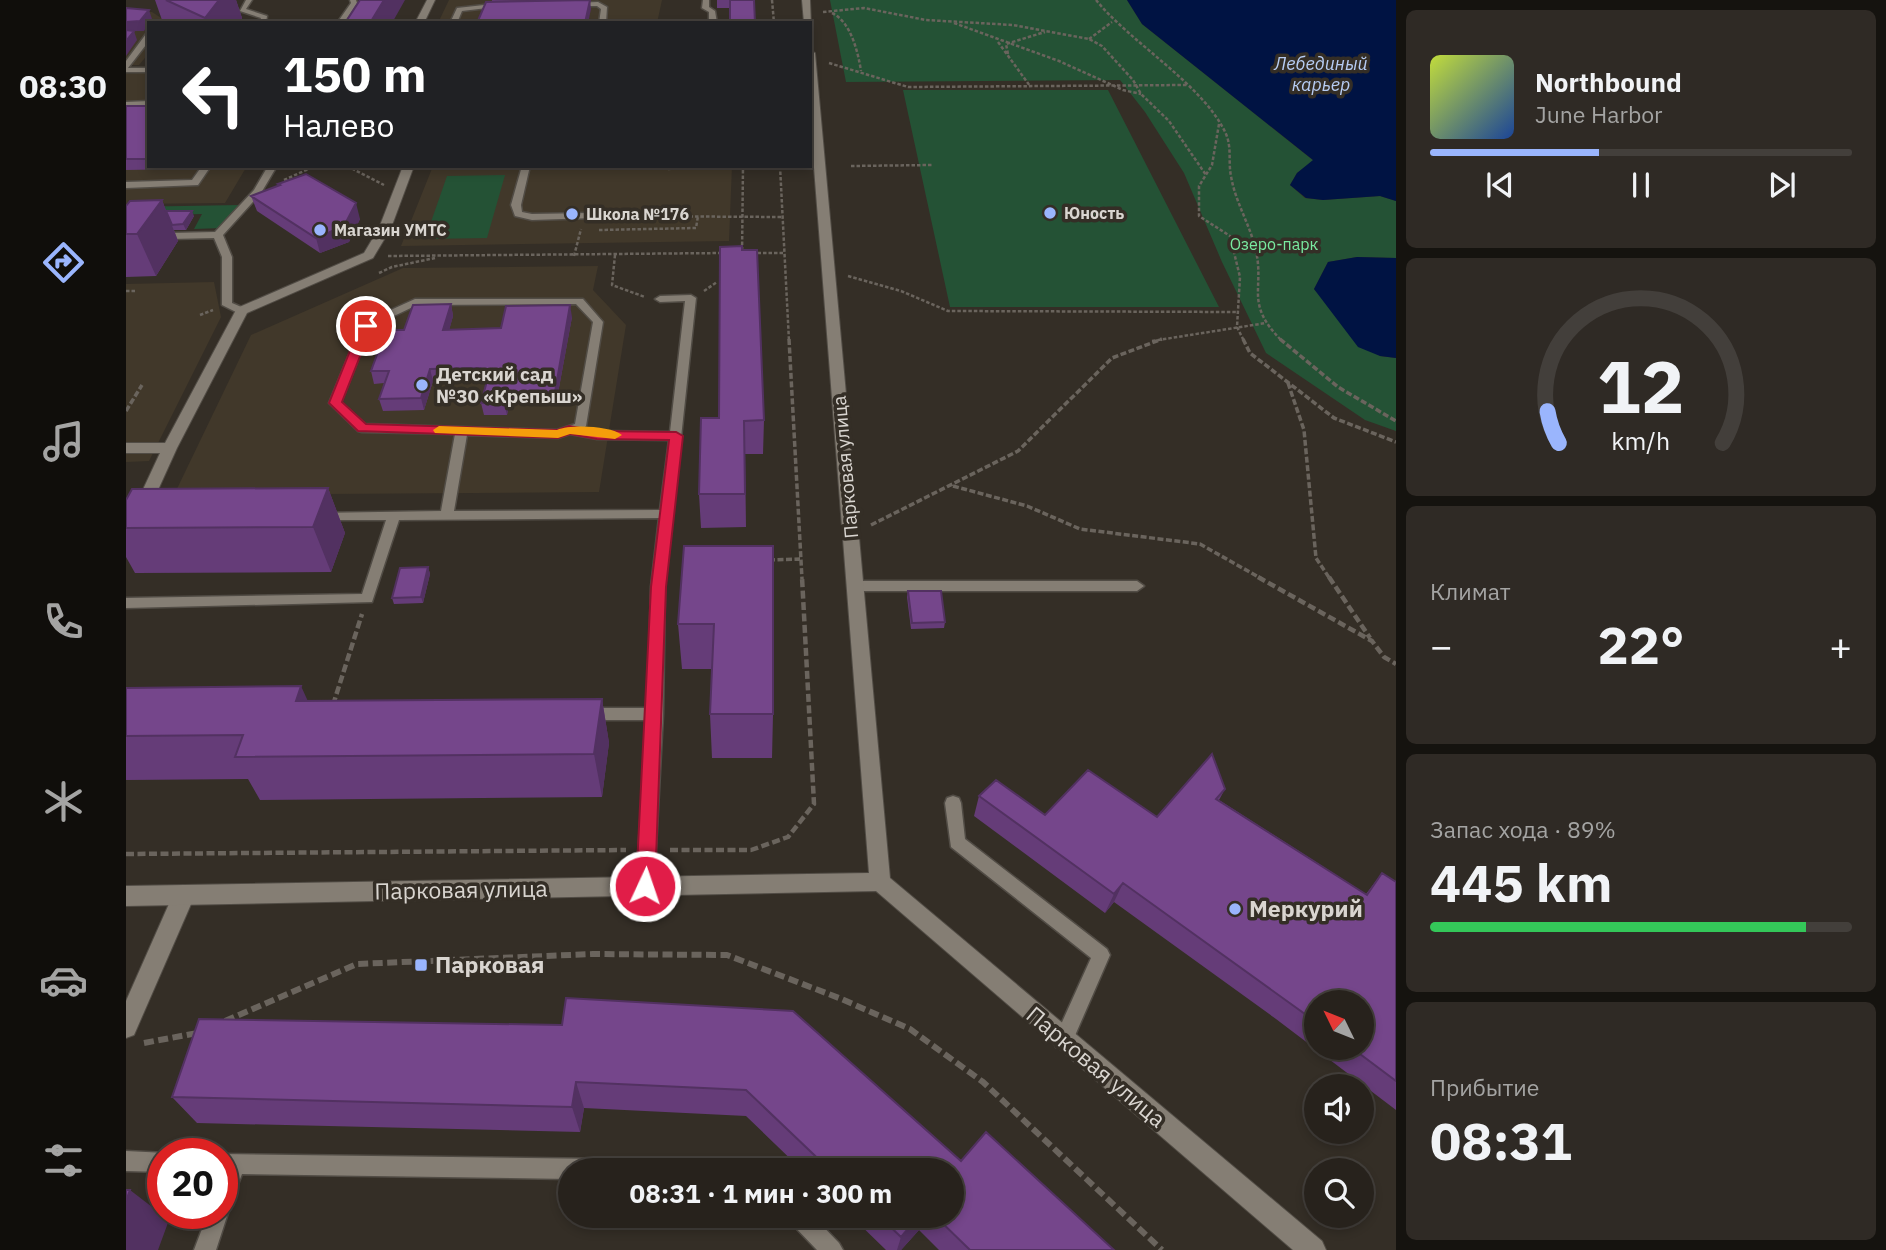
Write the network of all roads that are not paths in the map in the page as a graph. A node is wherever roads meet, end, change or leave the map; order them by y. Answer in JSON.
{"nodes":[{"id":1,"x":249,"y":0,"type":"edge"},
{"id":2,"x":353,"y":0,"type":"edge"},
{"id":3,"x":430,"y":0,"type":"edge"},
{"id":4,"x":706,"y":0,"type":"edge"},
{"id":5,"x":806,"y":0,"type":"edge"},
{"id":6,"x":497,"y":3,"type":"edge"},
{"id":7,"x":508,"y":5,"type":"edge"},
{"id":8,"x":559,"y":5,"type":"edge"},
{"id":9,"x":807,"y":18,"type":"edge"},
{"id":10,"x":263,"y":21,"type":"edge"},
{"id":11,"x":342,"y":21,"type":"edge"},
{"id":12,"x":420,"y":21,"type":"edge"},
{"id":13,"x":454,"y":21,"type":"edge"},
{"id":14,"x":602,"y":21,"type":"edge"},
{"id":15,"x":713,"y":21,"type":"edge"},
{"id":16,"x":137,"y":35,"type":"edge"},
{"id":17,"x":147,"y":35,"type":"edge"},
{"id":18,"x":147,"y":38,"type":"edge"},
{"id":19,"x":126,"y":68,"type":"edge"},
{"id":20,"x":147,"y":70,"type":"edge"},
{"id":21,"x":812,"y":89,"type":"edge"},
{"id":22,"x":147,"y":103,"type":"edge"},
{"id":23,"x":126,"y":104,"type":"edge"},
{"id":24,"x":206,"y":168,"type":"edge"},
{"id":25,"x":272,"y":168,"type":"edge"},
{"id":26,"x":408,"y":168,"type":"edge"},
{"id":27,"x":525,"y":168,"type":"edge"},
{"id":28,"x":126,"y":185,"type":"edge"},
{"id":29,"x":587,"y":216,"type":"road end"},
{"id":30,"x":218,"y":236,"type":"junction"},
{"id":31,"x":126,"y":237,"type":"edge"},
{"id":32,"x":660,"y":299,"type":"road end"},
{"id":33,"x":242,"y":311,"type":"junction"},
{"id":34,"x":569,"y":430,"type":"junction"},
{"id":35,"x":462,"y":431,"type":"junction"},
{"id":36,"x":676,"y":436,"type":"junction"},
{"id":37,"x":126,"y":448,"type":"edge"},
{"id":38,"x":170,"y":448,"type":"junction"},
{"id":39,"x":142,"y":513,"type":"junction"},
{"id":40,"x":157,"y":514,"type":"edge"},
{"id":41,"x":667,"y":514,"type":"junction"},
{"id":42,"x":447,"y":515,"type":"junction"},
{"id":43,"x":310,"y":516,"type":"edge"},
{"id":44,"x":394,"y":516,"type":"junction"},
{"id":45,"x":126,"y":543,"type":"edge"},
{"id":46,"x":855,"y":586,"type":"junction"},
{"id":47,"x":1137,"y":586,"type":"dead end"},
{"id":48,"x":126,"y":603,"type":"edge"},
{"id":49,"x":574,"y":714,"type":"edge"},
{"id":50,"x":655,"y":714,"type":"junction"},
{"id":51,"x":953,"y":803,"type":"dead end"},
{"id":52,"x":880,"y":882,"type":"junction"},
{"id":53,"x":645,"y":886,"type":"junction"},
{"id":54,"x":126,"y":895,"type":"edge"},
{"id":55,"x":184,"y":895,"type":"junction"},
{"id":56,"x":132,"y":1036,"type":"edge"},
{"id":57,"x":1063,"y":1040,"type":"junction"},
{"id":58,"x":126,"y":1161,"type":"edge"},
{"id":59,"x":147,"y":1162,"type":"edge"},
{"id":60,"x":238,"y":1164,"type":"edge"},
{"id":61,"x":558,"y":1168,"type":"edge"},
{"id":62,"x":810,"y":1228,"type":"edge"},
{"id":63,"x":212,"y":1229,"type":"edge"},
{"id":64,"x":205,"y":1250,"type":"edge"},
{"id":65,"x":832,"y":1250,"type":"edge"},
{"id":66,"x":1313,"y":1250,"type":"edge"}],
"edges":[{"from":1,"to":10,"type":"lane"},
{"from":2,"to":11,"type":"lane"},
{"from":3,"to":12,"type":"street"},
{"from":4,"to":15,"type":"lane"},
{"from":5,"to":9,"type":"street"},
{"from":6,"to":7,"type":"lane"},
{"from":6,"to":13,"type":"lane"},
{"from":8,"to":14,"type":"lane"},
{"from":16,"to":17,"type":"lane"},
{"from":18,"to":19,"type":"lane"},
{"from":19,"to":20,"type":"lane"},
{"from":21,"to":46,"type":"street","name":"Парковая улица"},
{"from":22,"to":23,"type":"lane"},
{"from":24,"to":28,"type":"lane"},
{"from":25,"to":30,"type":"lane"},
{"from":26,"to":33,"type":"street"},
{"from":27,"to":29,"type":"lane"},
{"from":30,"to":31,"type":"lane"},
{"from":30,"to":33,"type":"lane"},
{"from":32,"to":36,"type":"lane"},
{"from":33,"to":38,"type":"street"},
{"from":34,"to":35,"type":"lane"},
{"from":34,"to":35,"type":"lane"},
{"from":34,"to":36,"type":"lane"},
{"from":35,"to":42,"type":"lane"},
{"from":36,"to":41,"type":"lane"},
{"from":37,"to":38,"type":"street"},
{"from":38,"to":39,"type":"street"},
{"from":39,"to":40,"type":"lane"},
{"from":39,"to":45,"type":"street"},
{"from":41,"to":42,"type":"lane"},
{"from":41,"to":50,"type":"lane"},
{"from":42,"to":44,"type":"lane"},
{"from":43,"to":44,"type":"lane"},
{"from":44,"to":48,"type":"lane"},
{"from":46,"to":47,"type":"lane"},
{"from":46,"to":52,"type":"street","name":"Парковая улица"},
{"from":49,"to":50,"type":"lane"},
{"from":50,"to":53,"type":"lane"},
{"from":51,"to":57,"type":"lane"},
{"from":52,"to":53,"type":"street","name":"Парковая улица"},
{"from":52,"to":57,"type":"street","name":"Парковая улица"},
{"from":53,"to":55,"type":"street","name":"Парковая улица"},
{"from":54,"to":55,"type":"street","name":"Парковая улица"},
{"from":55,"to":56,"type":"street"},
{"from":57,"to":66,"type":"street","name":"Парковая улица"},
{"from":58,"to":59,"type":"lane"},
{"from":60,"to":61,"type":"lane"},
{"from":62,"to":65,"type":"lane"},
{"from":63,"to":64,"type":"lane"}]}
